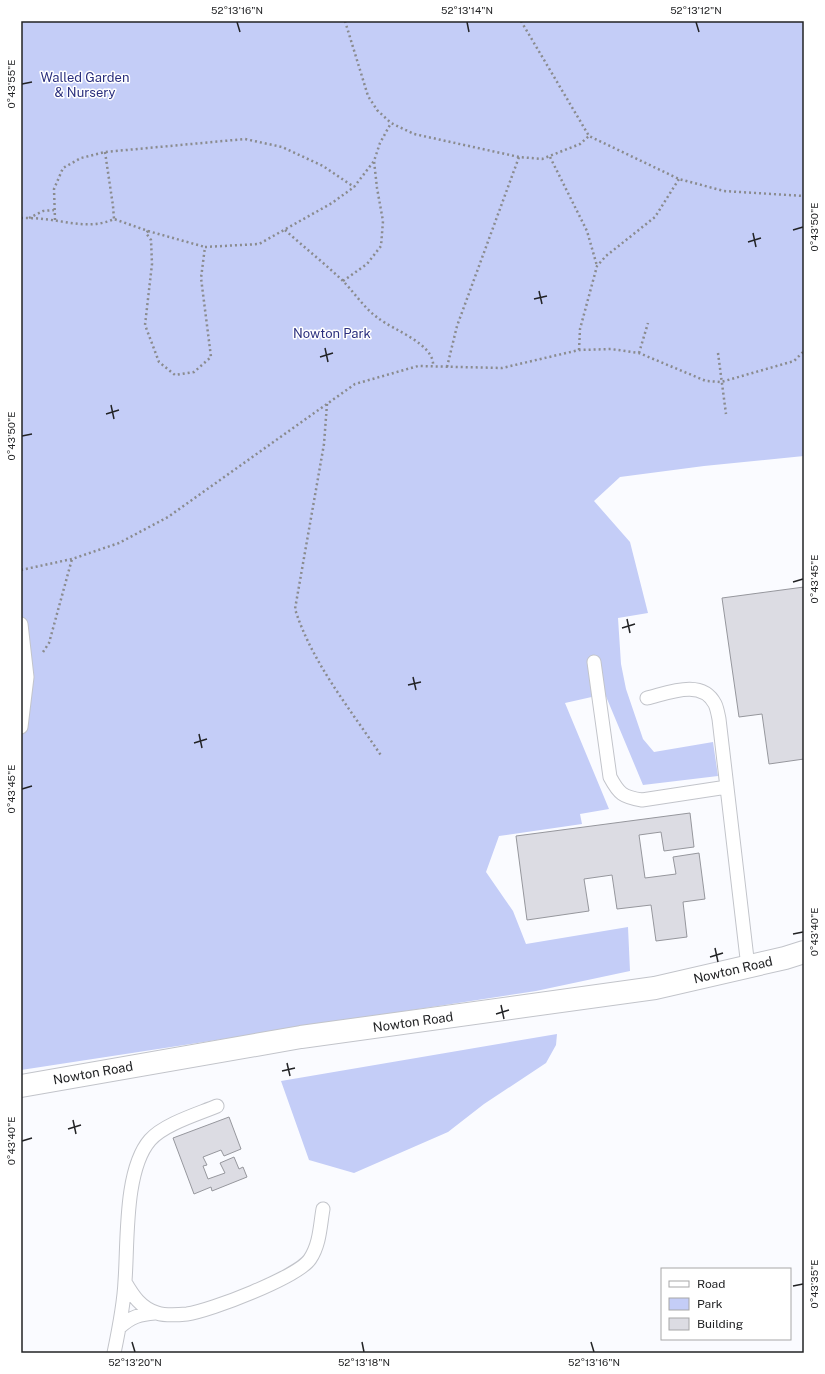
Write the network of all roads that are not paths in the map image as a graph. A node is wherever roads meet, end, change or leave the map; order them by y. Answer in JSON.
{"nodes":[{"id":1,"x":21,"y":624,"type":"edge"},
{"id":2,"x":594,"y":662,"type":"dead end"},
{"id":3,"x":647,"y":698,"type":"dead end"},
{"id":4,"x":21,"y":727,"type":"edge"},
{"id":5,"x":727,"y":787,"type":"junction"},
{"id":6,"x":804,"y":952,"type":"edge"},
{"id":7,"x":748,"y":967,"type":"junction"},
{"id":8,"x":21,"y":1086,"type":"edge"},
{"id":9,"x":217,"y":1106,"type":"dead end"},
{"id":10,"x":323,"y":1209,"type":"dead end"},
{"id":11,"x":125,"y":1282,"type":"junction"},
{"id":12,"x":155,"y":1313,"type":"junction"},
{"id":13,"x":120,"y":1327,"type":"junction"},
{"id":14,"x":114,"y":1353,"type":"edge"}],
"edges":[{"from":1,"to":4,"type":"lane"},
{"from":2,"to":5,"type":"lane"},
{"from":3,"to":5,"type":"lane"},
{"from":5,"to":7,"type":"lane"},
{"from":6,"to":7,"type":"street","name":"Nowton Road"},
{"from":7,"to":8,"type":"street","name":"Nowton Road"},
{"from":9,"to":11,"type":"lane"},
{"from":10,"to":12,"type":"lane"},
{"from":11,"to":12,"type":"lane"},
{"from":11,"to":13,"type":"lane"},
{"from":12,"to":13,"type":"lane"},
{"from":13,"to":14,"type":"lane"}]}
